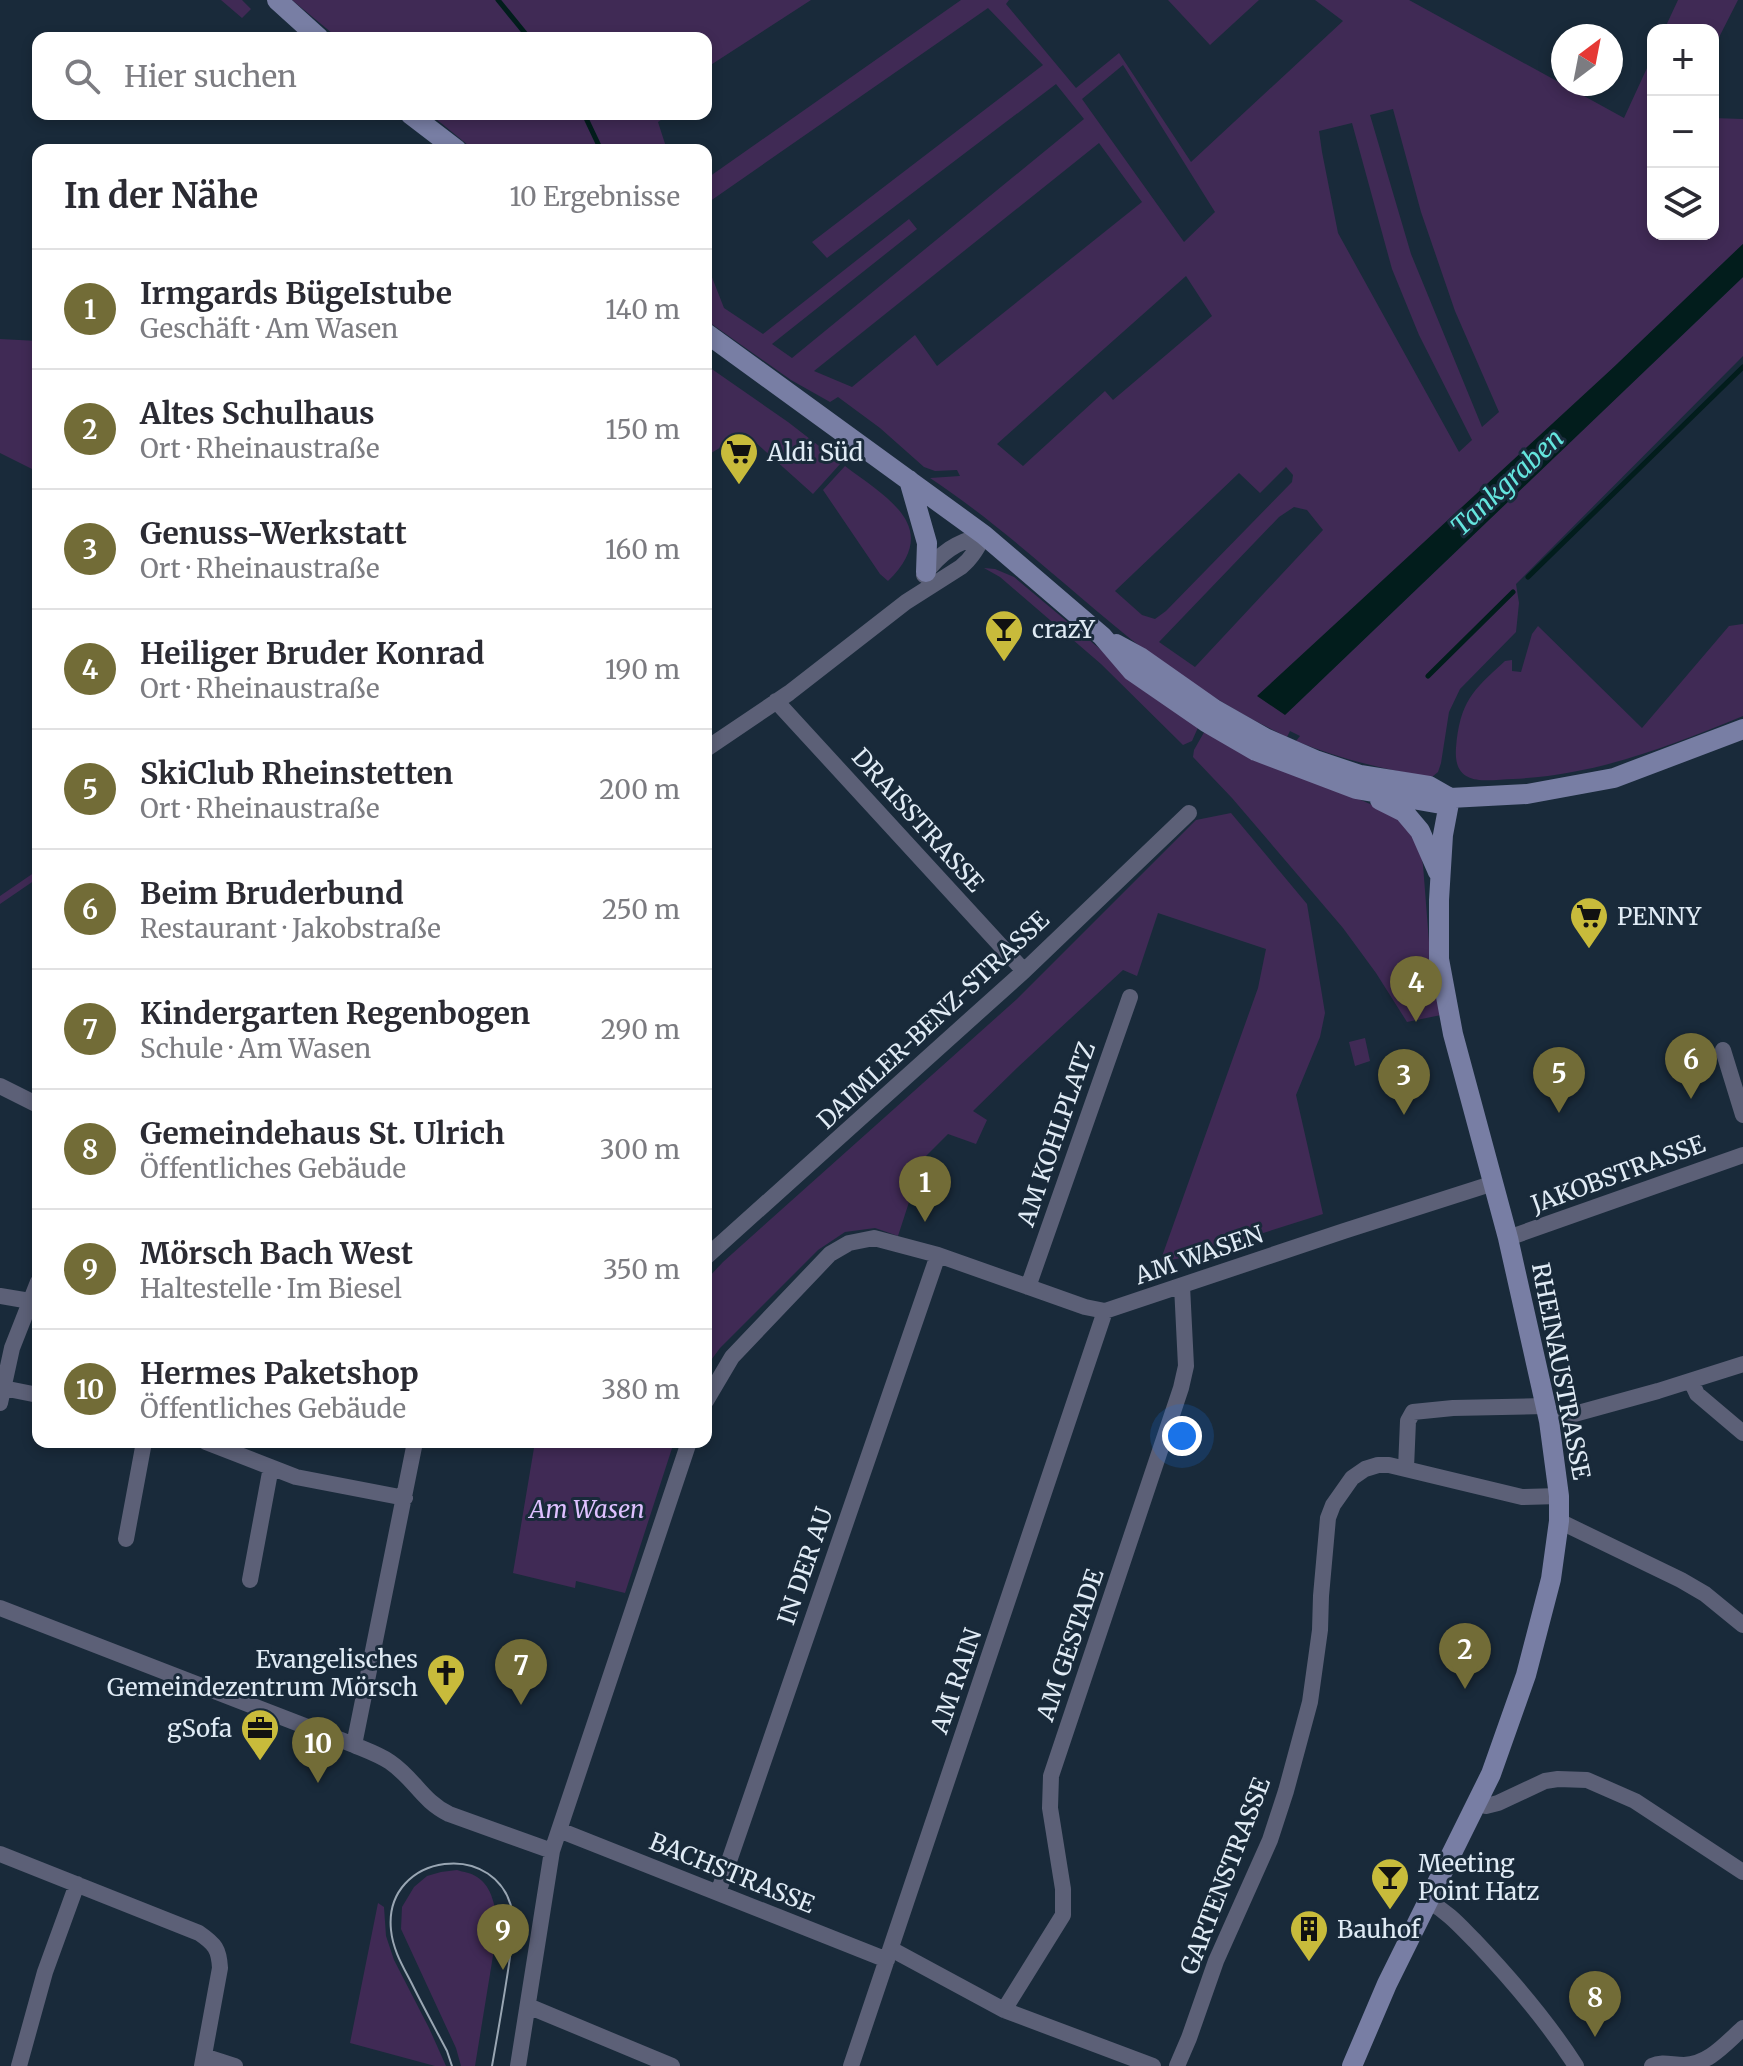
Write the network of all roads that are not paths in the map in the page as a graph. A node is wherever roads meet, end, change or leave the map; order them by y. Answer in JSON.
{"nodes":[{"id":1,"x":277,"y":0,"type":"edge"},
{"id":2,"x":312,"y":32,"type":"edge"},
{"id":3,"x":418,"y":120,"type":"edge"},
{"id":4,"x":449,"y":144,"type":"edge"},
{"id":5,"x":712,"y":337,"type":"edge"},
{"id":6,"x":909,"y":480,"type":"junction"},
{"id":7,"x":984,"y":535,"type":"junction"},
{"id":8,"x":926,"y":572,"type":"junction"},
{"id":9,"x":906,"y":602,"type":"junction"},
{"id":10,"x":1102,"y":636,"type":"junction"},
{"id":11,"x":776,"y":701,"type":"junction"},
{"id":12,"x":1743,"y":729,"type":"edge"},
{"id":13,"x":712,"y":745,"type":"edge"},
{"id":14,"x":1359,"y":790,"type":"junction"},
{"id":15,"x":1450,"y":798,"type":"junction"},
{"id":16,"x":1189,"y":813,"type":"dead end"},
{"id":17,"x":1440,"y":878,"type":"junction"},
{"id":18,"x":1024,"y":971,"type":"junction"},
{"id":19,"x":1130,"y":997,"type":"dead end"},
{"id":20,"x":1723,"y":1050,"type":"dead end"},
{"id":21,"x":0,"y":1086,"type":"edge"},
{"id":22,"x":32,"y":1102,"type":"edge"},
{"id":23,"x":1743,"y":1115,"type":"edge"},
{"id":24,"x":1743,"y":1155,"type":"edge"},
{"id":25,"x":1494,"y":1183,"type":"junction"},
{"id":26,"x":1508,"y":1238,"type":"junction"},
{"id":27,"x":712,"y":1249,"type":"edge"},
{"id":28,"x":938,"y":1255,"type":"junction"},
{"id":29,"x":1182,"y":1286,"type":"junction"},
{"id":30,"x":1028,"y":1287,"type":"junction"},
{"id":31,"x":0,"y":1296,"type":"edge"},
{"id":32,"x":32,"y":1296,"type":"edge"},
{"id":33,"x":30,"y":1301,"type":"junction"},
{"id":34,"x":1105,"y":1311,"type":"junction"},
{"id":35,"x":1743,"y":1364,"type":"edge"},
{"id":36,"x":1691,"y":1381,"type":"junction"},
{"id":37,"x":712,"y":1391,"type":"edge"},
{"id":38,"x":1,"y":1395,"type":"edge"},
{"id":39,"x":32,"y":1395,"type":"edge"},
{"id":40,"x":1547,"y":1414,"type":"junction"},
{"id":41,"x":1743,"y":1433,"type":"edge"},
{"id":42,"x":143,"y":1448,"type":"edge"},
{"id":43,"x":222,"y":1448,"type":"edge"},
{"id":44,"x":414,"y":1448,"type":"edge"},
{"id":45,"x":687,"y":1448,"type":"edge"},
{"id":46,"x":271,"y":1467,"type":"junction"},
{"id":47,"x":1406,"y":1468,"type":"junction"},
{"id":48,"x":1559,"y":1496,"type":"junction"},
{"id":49,"x":405,"y":1498,"type":"junction"},
{"id":50,"x":1559,"y":1521,"type":"junction"},
{"id":51,"x":126,"y":1539,"type":"dead end"},
{"id":52,"x":250,"y":1580,"type":"dead end"},
{"id":53,"x":0,"y":1608,"type":"edge"},
{"id":54,"x":1743,"y":1625,"type":"edge"},
{"id":55,"x":354,"y":1745,"type":"junction"},
{"id":56,"x":1478,"y":1801,"type":"junction"},
{"id":57,"x":559,"y":1830,"type":"junction"},
{"id":58,"x":552,"y":1851,"type":"junction"},
{"id":59,"x":0,"y":1854,"type":"edge"},
{"id":60,"x":1743,"y":1872,"type":"edge"},
{"id":61,"x":77,"y":1884,"type":"junction"},
{"id":62,"x":718,"y":1893,"type":"junction"},
{"id":63,"x":1428,"y":1901,"type":"junction"},
{"id":64,"x":889,"y":1954,"type":"junction"},
{"id":65,"x":528,"y":2006,"type":"junction"},
{"id":66,"x":1004,"y":2010,"type":"junction"},
{"id":67,"x":1743,"y":2028,"type":"edge"},
{"id":68,"x":203,"y":2061,"type":"edge"},
{"id":69,"x":1686,"y":2065,"type":"edge"},
{"id":70,"x":19,"y":2066,"type":"edge"},
{"id":71,"x":235,"y":2066,"type":"edge"},
{"id":72,"x":518,"y":2066,"type":"edge"},
{"id":73,"x":672,"y":2066,"type":"edge"},
{"id":74,"x":851,"y":2066,"type":"edge"},
{"id":75,"x":1153,"y":2066,"type":"edge"},
{"id":76,"x":1177,"y":2066,"type":"edge"},
{"id":77,"x":1352,"y":2066,"type":"edge"},
{"id":78,"x":1576,"y":2066,"type":"edge"},
{"id":79,"x":1652,"y":2066,"type":"edge"}],
"edges":[{"from":1,"to":2,"type":"main road"},
{"from":3,"to":4,"type":"main road"},
{"from":5,"to":6,"type":"main road"},
{"from":6,"to":7,"type":"main road"},
{"from":6,"to":8,"type":"main road"},
{"from":7,"to":8,"type":"street"},
{"from":7,"to":9,"type":"street"},
{"from":7,"to":10,"type":"main road"},
{"from":8,"to":9,"type":"street"},
{"from":9,"to":11,"type":"street"},
{"from":10,"to":14,"type":"main road"},
{"from":10,"to":15,"type":"main road"},
{"from":11,"to":13,"type":"street"},
{"from":11,"to":18,"type":"street","name":"DRAISSTRASSE"},
{"from":12,"to":15,"type":"main road"},
{"from":14,"to":15,"type":"main road"},
{"from":14,"to":17,"type":"main road"},
{"from":15,"to":17,"type":"main road","name":"RHEINAUSTRASSE"},
{"from":16,"to":18,"type":"street","name":"DAIMLER-BENZ-STRASSE"},
{"from":17,"to":25,"type":"main road","name":"RHEINAUSTRASSE"},
{"from":18,"to":27,"type":"street","name":"DAIMLER-BENZ-STRASSE"},
{"from":19,"to":30,"type":"street","name":"AM KOHLPLATZ"},
{"from":20,"to":23,"type":"street"},
{"from":21,"to":22,"type":"street"},
{"from":24,"to":26,"type":"street","name":"JAKOBSTRASSE"},
{"from":25,"to":26,"type":"main road","name":"RHEINAUSTRASSE"},
{"from":25,"to":29,"type":"street","name":"AM WASEN"},
{"from":26,"to":40,"type":"main road","name":"RHEINAUSTRASSE"},
{"from":28,"to":30,"type":"street"},
{"from":28,"to":37,"type":"street"},
{"from":28,"to":62,"type":"street","name":"IN DER AU"},
{"from":29,"to":34,"type":"street","name":"AM WASEN"},
{"from":29,"to":66,"type":"street","name":"AM GESTADE"},
{"from":30,"to":34,"type":"street"},
{"from":31,"to":33,"type":"street"},
{"from":32,"to":33,"type":"street"},
{"from":33,"to":38,"type":"street"},
{"from":34,"to":64,"type":"street","name":"AM RAIN"},
{"from":35,"to":36,"type":"street"},
{"from":36,"to":40,"type":"street"},
{"from":36,"to":41,"type":"street"},
{"from":38,"to":39,"type":"street"},
{"from":40,"to":47,"type":"street"},
{"from":40,"to":48,"type":"main road","name":"RHEINAUSTRASSE"},
{"from":42,"to":51,"type":"street"},
{"from":43,"to":46,"type":"street"},
{"from":44,"to":49,"type":"street"},
{"from":45,"to":57,"type":"street"},
{"from":46,"to":49,"type":"street"},
{"from":46,"to":52,"type":"street"},
{"from":47,"to":48,"type":"street","name":"GARTENSTRASSE"},
{"from":47,"to":76,"type":"street","name":"GARTENSTRASSE"},
{"from":48,"to":50,"type":"main road","name":"RHEINAUSTRASSE"},
{"from":49,"to":55,"type":"street"},
{"from":50,"to":54,"type":"street"},
{"from":50,"to":56,"type":"main road","name":"RHEINAUSTRASSE"},
{"from":53,"to":55,"type":"street"},
{"from":55,"to":58,"type":"street"},
{"from":56,"to":60,"type":"street"},
{"from":56,"to":63,"type":"main road","name":"RHEINAUSTRASSE"},
{"from":57,"to":58,"type":"street"},
{"from":57,"to":62,"type":"street","name":"BACHSTRASSE"},
{"from":58,"to":65,"type":"street"},
{"from":59,"to":61,"type":"street"},
{"from":61,"to":68,"type":"street"},
{"from":61,"to":70,"type":"street"},
{"from":62,"to":64,"type":"street","name":"BACHSTRASSE"},
{"from":63,"to":77,"type":"main road","name":"RHEINAUSTRASSE"},
{"from":63,"to":78,"type":"street"},
{"from":64,"to":66,"type":"street","name":"BACHSTRASSE"},
{"from":64,"to":74,"type":"street","name":"AM RAIN"},
{"from":65,"to":72,"type":"street"},
{"from":65,"to":73,"type":"street"},
{"from":66,"to":75,"type":"street","name":"BACHSTRASSE"},
{"from":67,"to":69,"type":"street"},
{"from":68,"to":71,"type":"street"},
{"from":69,"to":79,"type":"street"}]}
